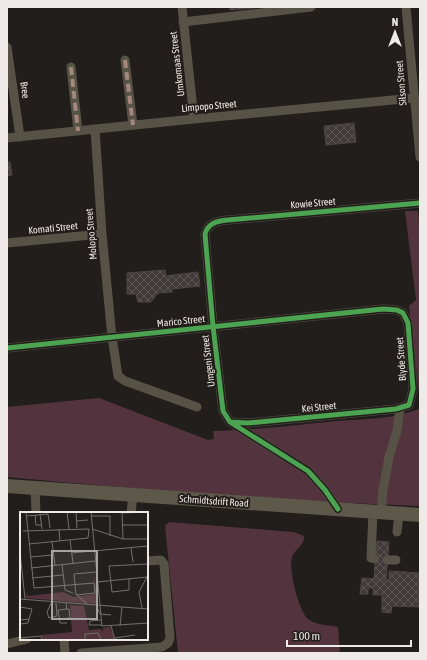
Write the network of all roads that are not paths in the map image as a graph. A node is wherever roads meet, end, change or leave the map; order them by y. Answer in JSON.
{"nodes":[{"id":1,"x":182,"y":7,"type":"edge"},
{"id":2,"x":311,"y":7,"type":"edge"},
{"id":3,"x":406,"y":7,"type":"edge"},
{"id":4,"x":183,"y":22,"type":"junction"},
{"id":5,"x":7,"y":47,"type":"edge"},
{"id":6,"x":125,"y":60,"type":"dead end"},
{"id":7,"x":71,"y":66,"type":"dead end"},
{"id":8,"x":414,"y":98,"type":"junction"},
{"id":9,"x":194,"y":118,"type":"junction"},
{"id":10,"x":133,"y":125,"type":"junction"},
{"id":11,"x":95,"y":129,"type":"junction"},
{"id":12,"x":78,"y":131,"type":"junction"},
{"id":13,"x":20,"y":137,"type":"junction"},
{"id":14,"x":7,"y":138,"type":"edge"},
{"id":15,"x":420,"y":157,"type":"edge"},
{"id":16,"x":420,"y":202,"type":"edge"},
{"id":17,"x":210,"y":226,"type":"joint"},
{"id":18,"x":102,"y":234,"type":"junction"},
{"id":19,"x":7,"y":244,"type":"edge"},
{"id":20,"x":403,"y":313,"type":"joint"},
{"id":21,"x":213,"y":326,"type":"junction"},
{"id":22,"x":112,"y":337,"type":"junction"},
{"id":23,"x":7,"y":348,"type":"edge"},
{"id":24,"x":197,"y":407,"type":"dead end"},
{"id":25,"x":404,"y":407,"type":"junction"},
{"id":26,"x":230,"y":422,"type":"junction"},
{"id":27,"x":7,"y":486,"type":"edge"},
{"id":28,"x":35,"y":488,"type":"junction"},
{"id":29,"x":133,"y":495,"type":"junction"},
{"id":30,"x":338,"y":509,"type":"junction"},
{"id":31,"x":36,"y":512,"type":"edge"},
{"id":32,"x":131,"y":512,"type":"edge"},
{"id":33,"x":377,"y":512,"type":"junction"},
{"id":34,"x":399,"y":514,"type":"junction"},
{"id":35,"x":420,"y":515,"type":"edge"},
{"id":36,"x":397,"y":532,"type":"dead end"},
{"id":37,"x":375,"y":559,"type":"dead end"},
{"id":38,"x":148,"y":561,"type":"edge"},
{"id":39,"x":22,"y":640,"type":"edge"},
{"id":40,"x":64,"y":640,"type":"edge"},
{"id":41,"x":7,"y":644,"type":"edge"},
{"id":42,"x":162,"y":650,"type":"edge"},
{"id":43,"x":137,"y":651,"type":"edge"},
{"id":44,"x":103,"y":652,"type":"edge"},
{"id":45,"x":65,"y":653,"type":"edge"},
{"id":46,"x":81,"y":653,"type":"edge"}],
"edges":[{"from":1,"to":4,"type":"street","name":"Umkomaas Street"},
{"from":2,"to":4,"type":"street"},
{"from":3,"to":8,"type":"street","name":"Silson Street"},
{"from":4,"to":9,"type":"street","name":"Umkomaas Street"},
{"from":5,"to":13,"type":"street","name":"Bree"},
{"from":6,"to":10,"type":"street"},
{"from":7,"to":12,"type":"street"},
{"from":8,"to":9,"type":"street","name":"Limpopo Street"},
{"from":8,"to":15,"type":"street","name":"Silson Street"},
{"from":9,"to":10,"type":"street","name":"Limpopo Street"},
{"from":10,"to":11,"type":"street","name":"Limpopo Street"},
{"from":11,"to":12,"type":"street","name":"Limpopo Street"},
{"from":11,"to":18,"type":"street","name":"Molopo Street"},
{"from":12,"to":13,"type":"street","name":"Limpopo Street"},
{"from":13,"to":14,"type":"street","name":"Limpopo Street"},
{"from":16,"to":17,"type":"street","name":"Kowie Street"},
{"from":17,"to":21,"type":"street","name":"Umgeni Street"},
{"from":18,"to":19,"type":"street","name":"Komati Street"},
{"from":18,"to":22,"type":"street","name":"Molopo Street"},
{"from":20,"to":21,"type":"street","name":"Marico Street"},
{"from":20,"to":25,"type":"street","name":"Blyde Street"},
{"from":21,"to":22,"type":"street","name":"Marico Street"},
{"from":21,"to":26,"type":"street","name":"Umgeni Street"},
{"from":22,"to":23,"type":"street","name":"Marico Street"},
{"from":22,"to":24,"type":"street","name":"Molopo Street"},
{"from":25,"to":26,"type":"street","name":"Kei Street"},
{"from":25,"to":33,"type":"street","name":"Blyde Street"},
{"from":26,"to":30,"type":"street"},
{"from":27,"to":28,"type":"highway","name":"Schmidtsdrift Road"},
{"from":28,"to":29,"type":"highway","name":"Schmidtsdrift Road"},
{"from":28,"to":31,"type":"street"},
{"from":29,"to":30,"type":"highway","name":"Schmidtsdrift Road"},
{"from":29,"to":32,"type":"street"},
{"from":30,"to":33,"type":"highway","name":"Schmidtsdrift Road"},
{"from":33,"to":34,"type":"highway","name":"Schmidtsdrift Road"},
{"from":33,"to":37,"type":"street","name":"Blyde Street"},
{"from":34,"to":35,"type":"highway","name":"Schmidtsdrift Road"},
{"from":34,"to":36,"type":"street"},
{"from":38,"to":42,"type":"street"},
{"from":39,"to":41,"type":"street"},
{"from":40,"to":45,"type":"street"},
{"from":42,"to":43,"type":"street"},
{"from":43,"to":44,"type":"street"},
{"from":44,"to":46,"type":"street"}]}
